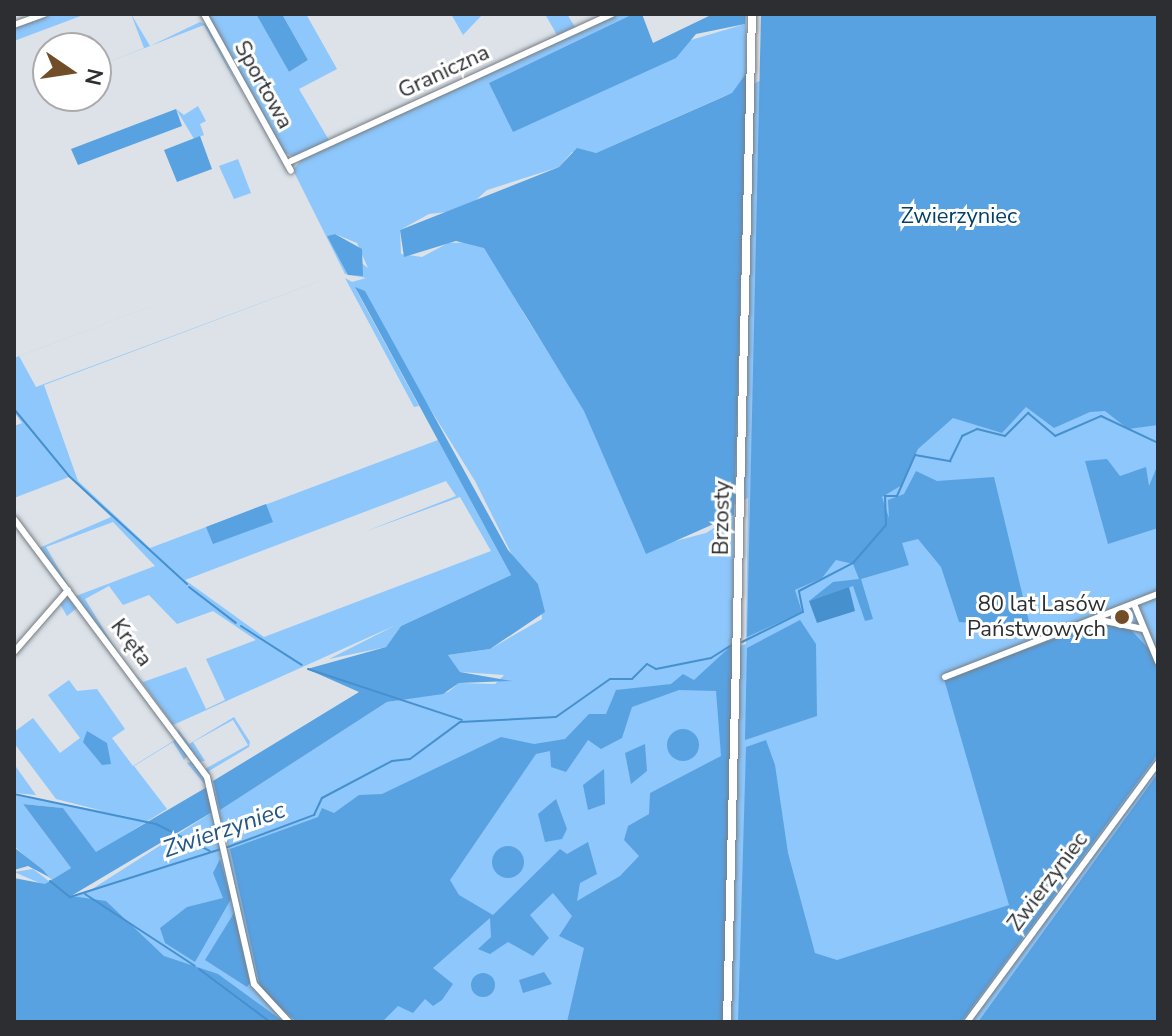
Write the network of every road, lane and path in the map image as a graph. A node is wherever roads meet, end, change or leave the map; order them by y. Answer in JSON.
{"nodes":[{"id":1,"x":44,"y":14,"type":"edge"},
{"id":2,"x":204,"y":14,"type":"edge"},
{"id":3,"x":612,"y":14,"type":"edge"},
{"id":4,"x":752,"y":14,"type":"edge"},
{"id":5,"x":14,"y":25,"type":"edge"},
{"id":6,"x":291,"y":161,"type":"junction"},
{"id":7,"x":291,"y":171,"type":"dead end"},
{"id":8,"x":14,"y":519,"type":"edge"},
{"id":9,"x":68,"y":590,"type":"junction"},
{"id":10,"x":1158,"y":594,"type":"edge"},
{"id":11,"x":1134,"y":604,"type":"junction"},
{"id":12,"x":1100,"y":620,"type":"junction"},
{"id":13,"x":1143,"y":629,"type":"junction"},
{"id":14,"x":14,"y":652,"type":"edge"},
{"id":15,"x":1158,"y":662,"type":"edge"},
{"id":16,"x":945,"y":677,"type":"dead end"},
{"id":17,"x":1158,"y":763,"type":"edge"},
{"id":18,"x":289,"y":1022,"type":"edge"},
{"id":19,"x":727,"y":1022,"type":"edge"},
{"id":20,"x":967,"y":1022,"type":"edge"}],
"edges":[{"from":1,"to":5,"type":"street"},
{"from":2,"to":6,"type":"street","name":"Sportowa"},
{"from":3,"to":6,"type":"street","name":"Graniczna"},
{"from":4,"to":19,"type":"street","name":"Brzosty"},
{"from":6,"to":7,"type":"street","name":"Sportowa"},
{"from":8,"to":9,"type":"street","name":"Kręta"},
{"from":9,"to":14,"type":"street"},
{"from":9,"to":18,"type":"street","name":"Kręta"},
{"from":10,"to":11,"type":"street"},
{"from":11,"to":12,"type":"street"},
{"from":11,"to":13,"type":"street"},
{"from":12,"to":13,"type":"street"},
{"from":12,"to":16,"type":"street"},
{"from":13,"to":15,"type":"street"},
{"from":17,"to":20,"type":"street","name":"Zwierzyniec"}]}
